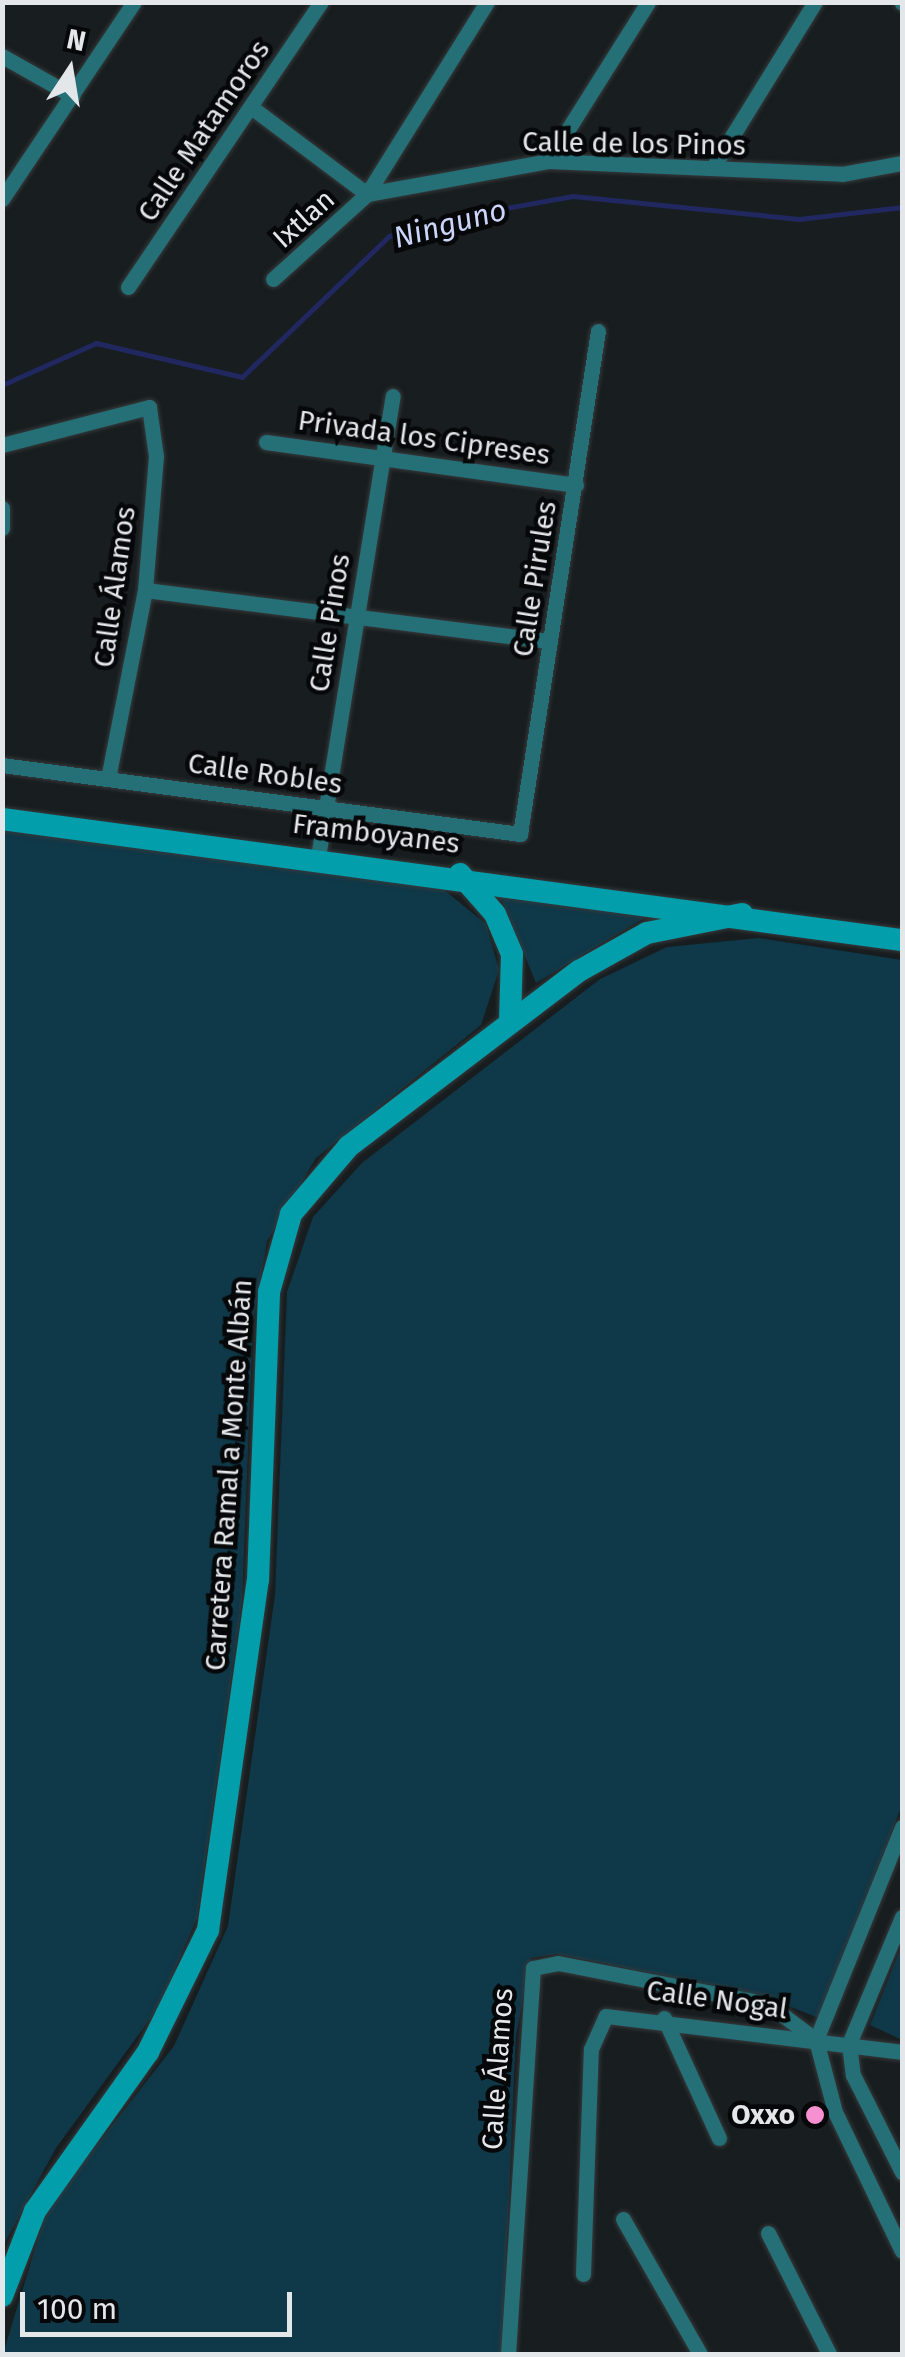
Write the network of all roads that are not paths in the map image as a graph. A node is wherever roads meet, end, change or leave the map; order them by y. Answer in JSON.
{"nodes":[{"id":1,"x":134,"y":2,"type":"edge"},
{"id":2,"x":321,"y":2,"type":"edge"},
{"id":3,"x":487,"y":2,"type":"edge"},
{"id":4,"x":648,"y":2,"type":"edge"},
{"id":5,"x":815,"y":2,"type":"edge"},
{"id":6,"x":2,"y":56,"type":"edge"},
{"id":7,"x":73,"y":96,"type":"junction"},
{"id":8,"x":251,"y":107,"type":"junction"},
{"id":9,"x":548,"y":161,"type":"junction"},
{"id":10,"x":902,"y":163,"type":"edge"},
{"id":11,"x":713,"y":166,"type":"junction"},
{"id":12,"x":367,"y":194,"type":"junction"},
{"id":13,"x":2,"y":199,"type":"edge"},
{"id":14,"x":273,"y":279,"type":"dead end"},
{"id":15,"x":128,"y":287,"type":"dead end"},
{"id":16,"x":598,"y":331,"type":"dead end"},
{"id":17,"x":393,"y":396,"type":"dead end"},
{"id":18,"x":266,"y":442,"type":"dead end"},
{"id":19,"x":2,"y":445,"type":"edge"},
{"id":20,"x":382,"y":456,"type":"junction"},
{"id":21,"x":576,"y":485,"type":"junction"},
{"id":22,"x":2,"y":508,"type":"edge"},
{"id":23,"x":2,"y":528,"type":"edge"},
{"id":24,"x":146,"y":590,"type":"junction"},
{"id":25,"x":356,"y":617,"type":"junction"},
{"id":26,"x":550,"y":641,"type":"junction"},
{"id":27,"x":2,"y":766,"type":"edge"},
{"id":28,"x":108,"y":778,"type":"junction"},
{"id":29,"x":327,"y":807,"type":"junction"},
{"id":30,"x":2,"y":819,"type":"edge"},
{"id":31,"x":520,"y":834,"type":"joint"},
{"id":32,"x":318,"y":857,"type":"junction"},
{"id":33,"x":460,"y":874,"type":"junction"},
{"id":34,"x":742,"y":914,"type":"junction"},
{"id":35,"x":902,"y":940,"type":"edge"},
{"id":36,"x":510,"y":1021,"type":"junction"},
{"id":37,"x":902,"y":1827,"type":"edge"},
{"id":38,"x":902,"y":1917,"type":"edge"},
{"id":39,"x":664,"y":2018,"type":"junction"},
{"id":40,"x":816,"y":2040,"type":"junction"},
{"id":41,"x":849,"y":2044,"type":"junction"},
{"id":42,"x":902,"y":2052,"type":"edge"},
{"id":43,"x":718,"y":2138,"type":"dead end"},
{"id":44,"x":902,"y":2172,"type":"edge"},
{"id":45,"x":623,"y":2219,"type":"dead end"},
{"id":46,"x":768,"y":2233,"type":"dead end"},
{"id":47,"x":902,"y":2251,"type":"edge"},
{"id":48,"x":583,"y":2274,"type":"dead end"},
{"id":49,"x":2,"y":2296,"type":"edge"},
{"id":50,"x":508,"y":2354,"type":"edge"},
{"id":51,"x":700,"y":2354,"type":"edge"},
{"id":52,"x":829,"y":2354,"type":"edge"}],
"edges":[{"from":1,"to":7,"type":"street"},
{"from":2,"to":8,"type":"street","name":"Calle Matamoros"},
{"from":3,"to":12,"type":"street","name":"Ixtlan"},
{"from":4,"to":9,"type":"street"},
{"from":5,"to":11,"type":"street"},
{"from":6,"to":7,"type":"street"},
{"from":7,"to":13,"type":"street"},
{"from":8,"to":12,"type":"street"},
{"from":8,"to":15,"type":"street","name":"Calle Matamoros"},
{"from":9,"to":11,"type":"street","name":"Calle de los Pinos"},
{"from":9,"to":12,"type":"street","name":"Calle de los Pinos"},
{"from":10,"to":11,"type":"street","name":"Calle de los Pinos"},
{"from":12,"to":14,"type":"street","name":"Ixtlan"},
{"from":16,"to":21,"type":"street","name":"Calle Pirules"},
{"from":17,"to":20,"type":"street","name":"Calle Pinos"},
{"from":18,"to":20,"type":"street","name":"Privada los Cipreses"},
{"from":19,"to":24,"type":"street","name":"Calle Álamos"},
{"from":20,"to":21,"type":"street","name":"Privada los Cipreses"},
{"from":20,"to":25,"type":"street","name":"Calle Pinos"},
{"from":21,"to":26,"type":"street","name":"Calle Pirules"},
{"from":22,"to":23,"type":"street"},
{"from":24,"to":25,"type":"street"},
{"from":24,"to":28,"type":"street","name":"Calle Álamos"},
{"from":25,"to":26,"type":"street"},
{"from":25,"to":29,"type":"street","name":"Calle Pinos"},
{"from":26,"to":31,"type":"street","name":"Calle Pirules"},
{"from":27,"to":28,"type":"street","name":"Calle Robles"},
{"from":28,"to":29,"type":"street","name":"Calle Robles"},
{"from":29,"to":31,"type":"street","name":"Calle Robles"},
{"from":29,"to":32,"type":"street","name":"Calle Pinos"},
{"from":30,"to":32,"type":"street","name":"Framboyanes"},
{"from":32,"to":33,"type":"street","name":"Framboyanes"},
{"from":33,"to":34,"type":"street","name":"Framboyanes"},
{"from":33,"to":36,"type":"street"},
{"from":34,"to":35,"type":"street","name":"Framboyanes"},
{"from":34,"to":36,"type":"street","name":"Carretera Ramal a Monte Albán"},
{"from":36,"to":49,"type":"street","name":"Carretera Ramal a Monte Albán"},
{"from":37,"to":40,"type":"street"},
{"from":38,"to":41,"type":"street"},
{"from":39,"to":40,"type":"street","name":"Calle Nogal"},
{"from":39,"to":43,"type":"street"},
{"from":39,"to":48,"type":"street","name":"Calle Nogal"},
{"from":40,"to":41,"type":"street","name":"Calle Nogal"},
{"from":40,"to":47,"type":"street"},
{"from":40,"to":50,"type":"street","name":"Calle Álamos"},
{"from":41,"to":42,"type":"street","name":"Calle Nogal"},
{"from":41,"to":44,"type":"street"},
{"from":45,"to":51,"type":"street"},
{"from":46,"to":52,"type":"street"}]}
